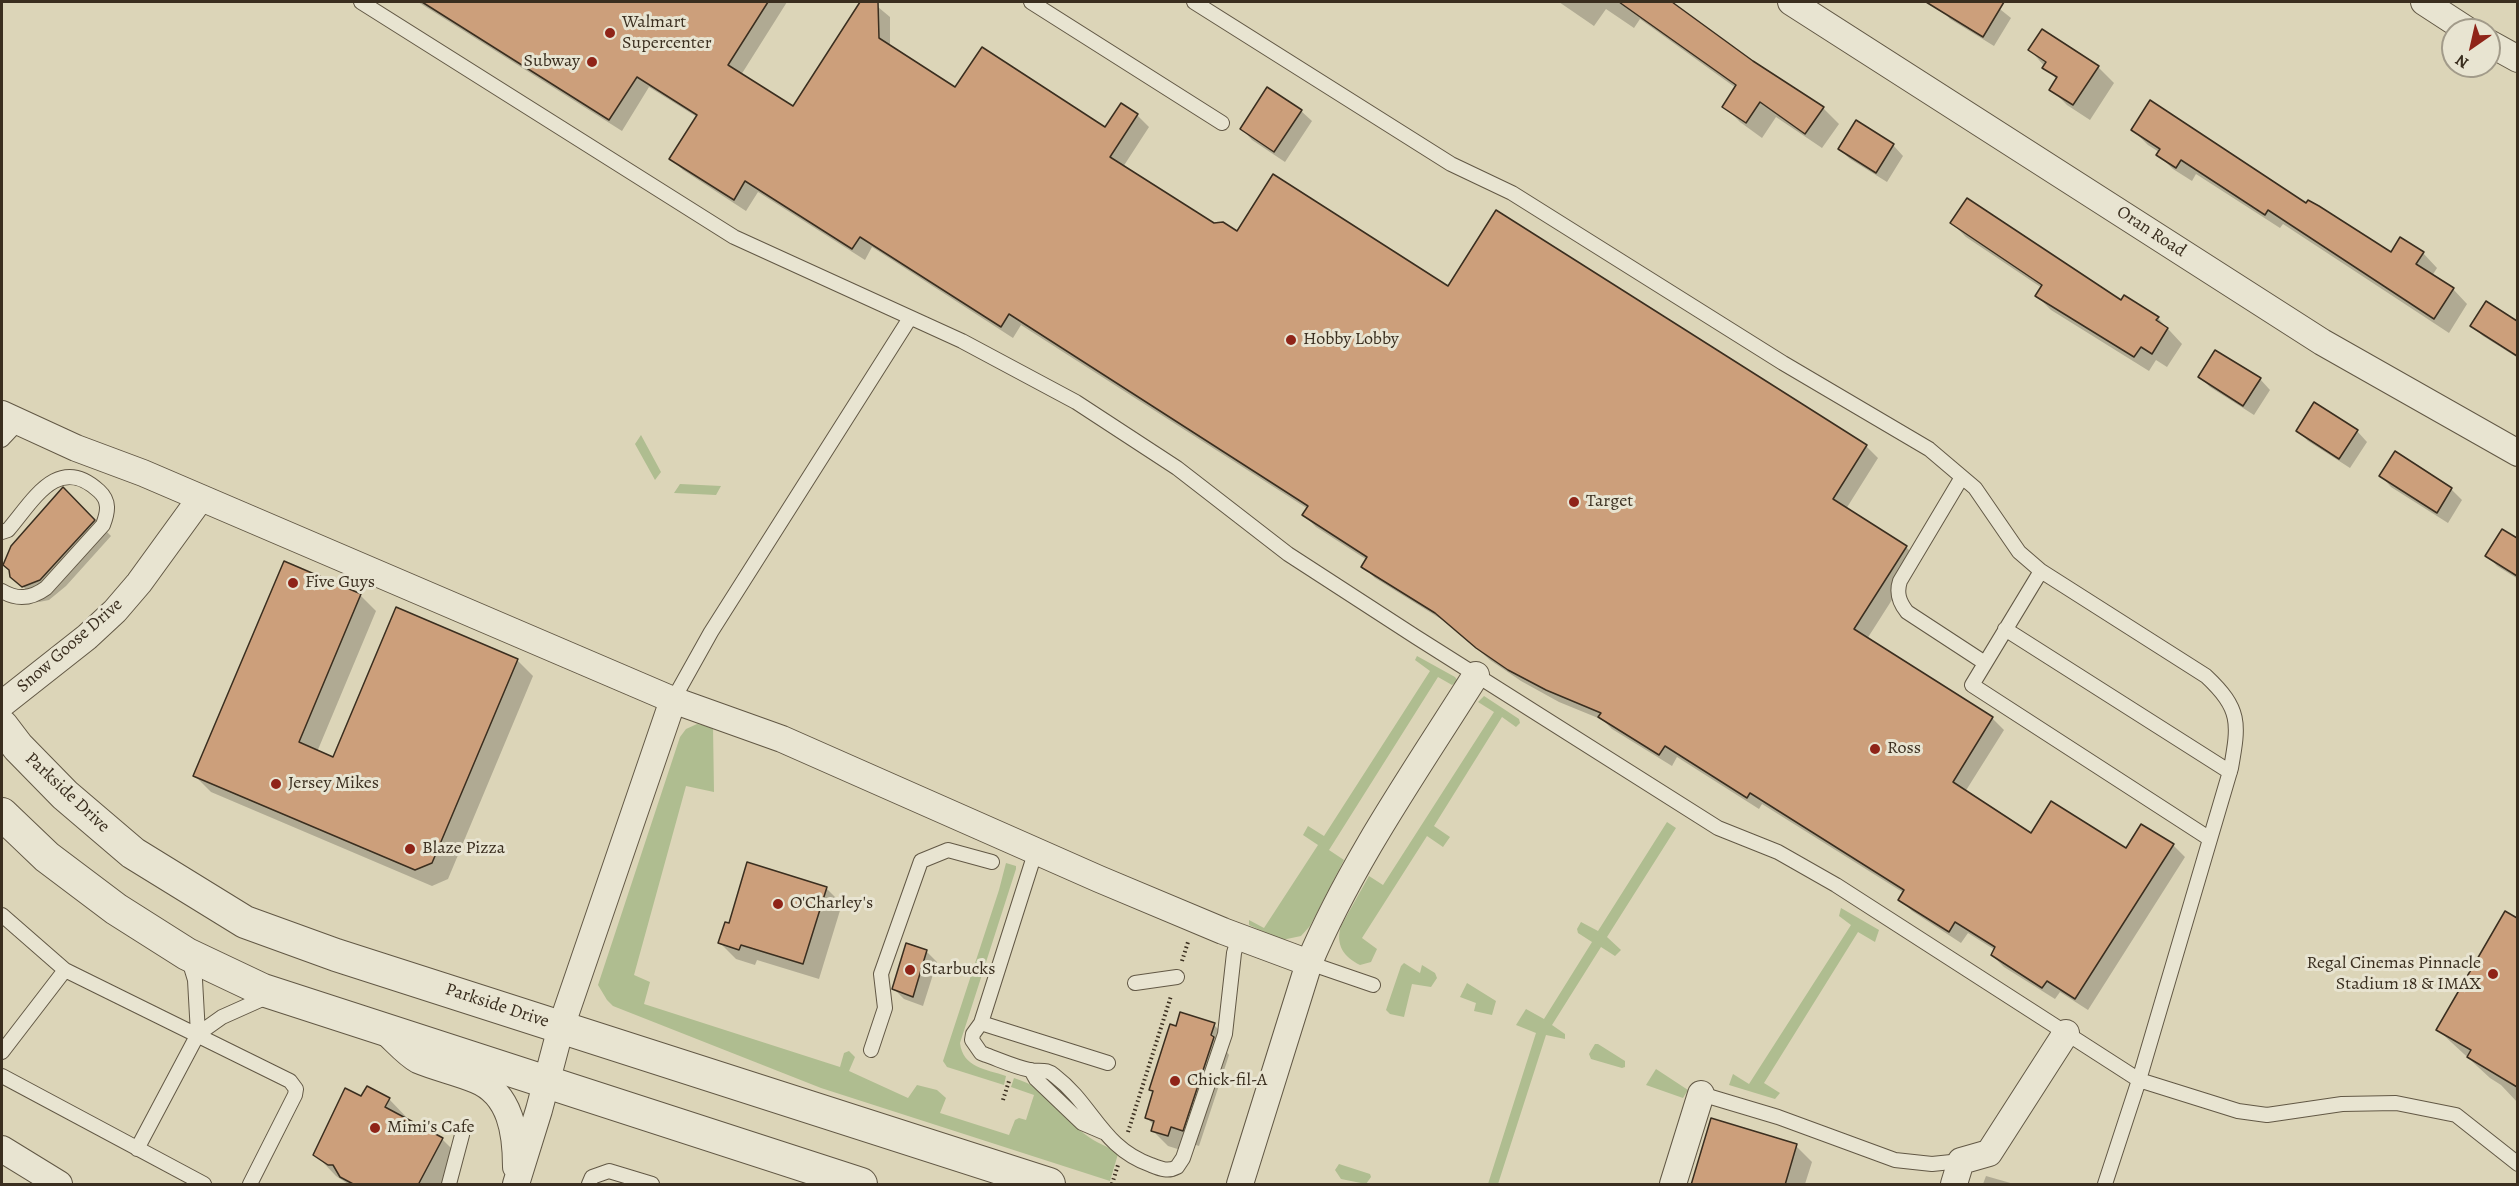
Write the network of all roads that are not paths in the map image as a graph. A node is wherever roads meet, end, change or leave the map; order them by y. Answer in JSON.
{"nodes":[{"id":1,"x":361,"y":2,"type":"edge"},
{"id":2,"x":1031,"y":2,"type":"edge"},
{"id":3,"x":1194,"y":2,"type":"edge"},
{"id":4,"x":1791,"y":2,"type":"edge"},
{"id":5,"x":2424,"y":2,"type":"edge"},
{"id":6,"x":2449,"y":18,"type":"edge"},
{"id":7,"x":2501,"y":50,"type":"edge"},
{"id":8,"x":2517,"y":59,"type":"edge"},
{"id":9,"x":1222,"y":123,"type":"dead end"},
{"id":10,"x":910,"y":318,"type":"junction"},
{"id":11,"x":7,"y":425,"type":"edge"},
{"id":12,"x":2517,"y":453,"type":"edge"},
{"id":13,"x":1962,"y":477,"type":"junction"},
{"id":14,"x":200,"y":499,"type":"junction"},
{"id":15,"x":2,"y":532,"type":"edge"},
{"id":16,"x":2041,"y":571,"type":"junction"},
{"id":17,"x":2,"y":591,"type":"edge"},
{"id":18,"x":2005,"y":629,"type":"junction"},
{"id":19,"x":1985,"y":663,"type":"junction"},
{"id":20,"x":1476,"y":675,"type":"junction"},
{"id":21,"x":673,"y":700,"type":"junction"},
{"id":22,"x":2,"y":704,"type":"edge"},
{"id":23,"x":2,"y":726,"type":"edge"},
{"id":24,"x":2230,"y":771,"type":"junction"},
{"id":25,"x":2,"y":814,"type":"edge"},
{"id":26,"x":2210,"y":839,"type":"junction"},
{"id":27,"x":1036,"y":850,"type":"junction"},
{"id":28,"x":993,"y":861,"type":"dead end"},
{"id":29,"x":2,"y":915,"type":"edge"},
{"id":30,"x":1239,"y":936,"type":"junction"},
{"id":31,"x":187,"y":954,"type":"junction"},
{"id":32,"x":1309,"y":963,"type":"junction"},
{"id":33,"x":65,"y":970,"type":"junction"},
{"id":34,"x":1177,"y":977,"type":"road end"},
{"id":35,"x":1135,"y":983,"type":"dead end"},
{"id":36,"x":1373,"y":985,"type":"dead end"},
{"id":37,"x":274,"y":993,"type":"junction"},
{"id":38,"x":981,"y":1023,"type":"junction"},
{"id":39,"x":561,"y":1027,"type":"junction"},
{"id":40,"x":381,"y":1028,"type":"junction"},
{"id":41,"x":2066,"y":1033,"type":"junction"},
{"id":42,"x":198,"y":1034,"type":"junction"},
{"id":43,"x":871,"y":1050,"type":"dead end"},
{"id":44,"x":2,"y":1052,"type":"edge"},
{"id":45,"x":1108,"y":1063,"type":"dead end"},
{"id":46,"x":2,"y":1076,"type":"edge"},
{"id":47,"x":2139,"y":1080,"type":"junction"},
{"id":48,"x":547,"y":1082,"type":"junction"},
{"id":49,"x":1701,"y":1094,"type":"joint"},
{"id":50,"x":462,"y":1135,"type":"dead end"},
{"id":51,"x":2,"y":1149,"type":"edge"},
{"id":52,"x":137,"y":1149,"type":"junction"},
{"id":53,"x":2517,"y":1164,"type":"edge"},
{"id":54,"x":1958,"y":1173,"type":"edge"},
{"id":55,"x":835,"y":1180,"type":"edge"},
{"id":56,"x":516,"y":1184,"type":"edge"},
{"id":57,"x":58,"y":1185,"type":"edge"},
{"id":58,"x":204,"y":1185,"type":"edge"},
{"id":59,"x":250,"y":1185,"type":"edge"},
{"id":60,"x":449,"y":1185,"type":"edge"},
{"id":61,"x":589,"y":1185,"type":"edge"},
{"id":62,"x":652,"y":1185,"type":"edge"},
{"id":63,"x":861,"y":1185,"type":"edge"},
{"id":64,"x":1049,"y":1185,"type":"edge"},
{"id":65,"x":1240,"y":1185,"type":"edge"},
{"id":66,"x":1672,"y":1185,"type":"edge"},
{"id":67,"x":2104,"y":1185,"type":"edge"}],
"edges":[{"from":1,"to":10,"type":"lane"},
{"from":2,"to":9,"type":"lane"},
{"from":3,"to":13,"type":"lane"},
{"from":4,"to":12,"type":"street","name":"Oran Road"},
{"from":5,"to":6,"type":"street"},
{"from":7,"to":8,"type":"street"},
{"from":10,"to":20,"type":"lane"},
{"from":10,"to":21,"type":"lane"},
{"from":11,"to":14,"type":"street"},
{"from":13,"to":16,"type":"lane"},
{"from":13,"to":19,"type":"lane"},
{"from":14,"to":21,"type":"street"},
{"from":14,"to":22,"type":"street","name":"Snow Goose Drive"},
{"from":15,"to":17,"type":"lane"},
{"from":16,"to":18,"type":"lane"},
{"from":16,"to":24,"type":"lane"},
{"from":18,"to":19,"type":"lane"},
{"from":18,"to":24,"type":"lane"},
{"from":19,"to":26,"type":"lane"},
{"from":20,"to":32,"type":"street"},
{"from":20,"to":41,"type":"lane"},
{"from":21,"to":27,"type":"street"},
{"from":21,"to":39,"type":"street"},
{"from":23,"to":39,"type":"street","name":"Parkside Drive"},
{"from":24,"to":26,"type":"lane"},
{"from":25,"to":31,"type":"street"},
{"from":26,"to":47,"type":"lane"},
{"from":27,"to":30,"type":"street"},
{"from":27,"to":38,"type":"lane"},
{"from":28,"to":43,"type":"lane"},
{"from":29,"to":33,"type":"lane"},
{"from":30,"to":32,"type":"street"},
{"from":30,"to":38,"type":"lane"},
{"from":31,"to":37,"type":"street"},
{"from":31,"to":42,"type":"lane"},
{"from":32,"to":36,"type":"lane"},
{"from":32,"to":65,"type":"street"},
{"from":33,"to":42,"type":"lane"},
{"from":33,"to":44,"type":"lane"},
{"from":34,"to":35,"type":"lane"},
{"from":37,"to":40,"type":"street"},
{"from":37,"to":42,"type":"lane"},
{"from":38,"to":45,"type":"lane"},
{"from":39,"to":48,"type":"street"},
{"from":39,"to":64,"type":"street","name":"Parkside Drive"},
{"from":40,"to":48,"type":"street"},
{"from":40,"to":56,"type":"street"},
{"from":41,"to":47,"type":"lane"},
{"from":41,"to":54,"type":"street"},
{"from":42,"to":52,"type":"lane"},
{"from":42,"to":59,"type":"lane"},
{"from":46,"to":52,"type":"lane"},
{"from":47,"to":53,"type":"lane"},
{"from":47,"to":67,"type":"lane"},
{"from":48,"to":55,"type":"street"},
{"from":48,"to":56,"type":"street"},
{"from":49,"to":54,"type":"lane"},
{"from":49,"to":66,"type":"street"},
{"from":50,"to":60,"type":"lane"},
{"from":51,"to":57,"type":"street"},
{"from":52,"to":58,"type":"lane"},
{"from":55,"to":63,"type":"street"},
{"from":61,"to":62,"type":"lane"}]}
